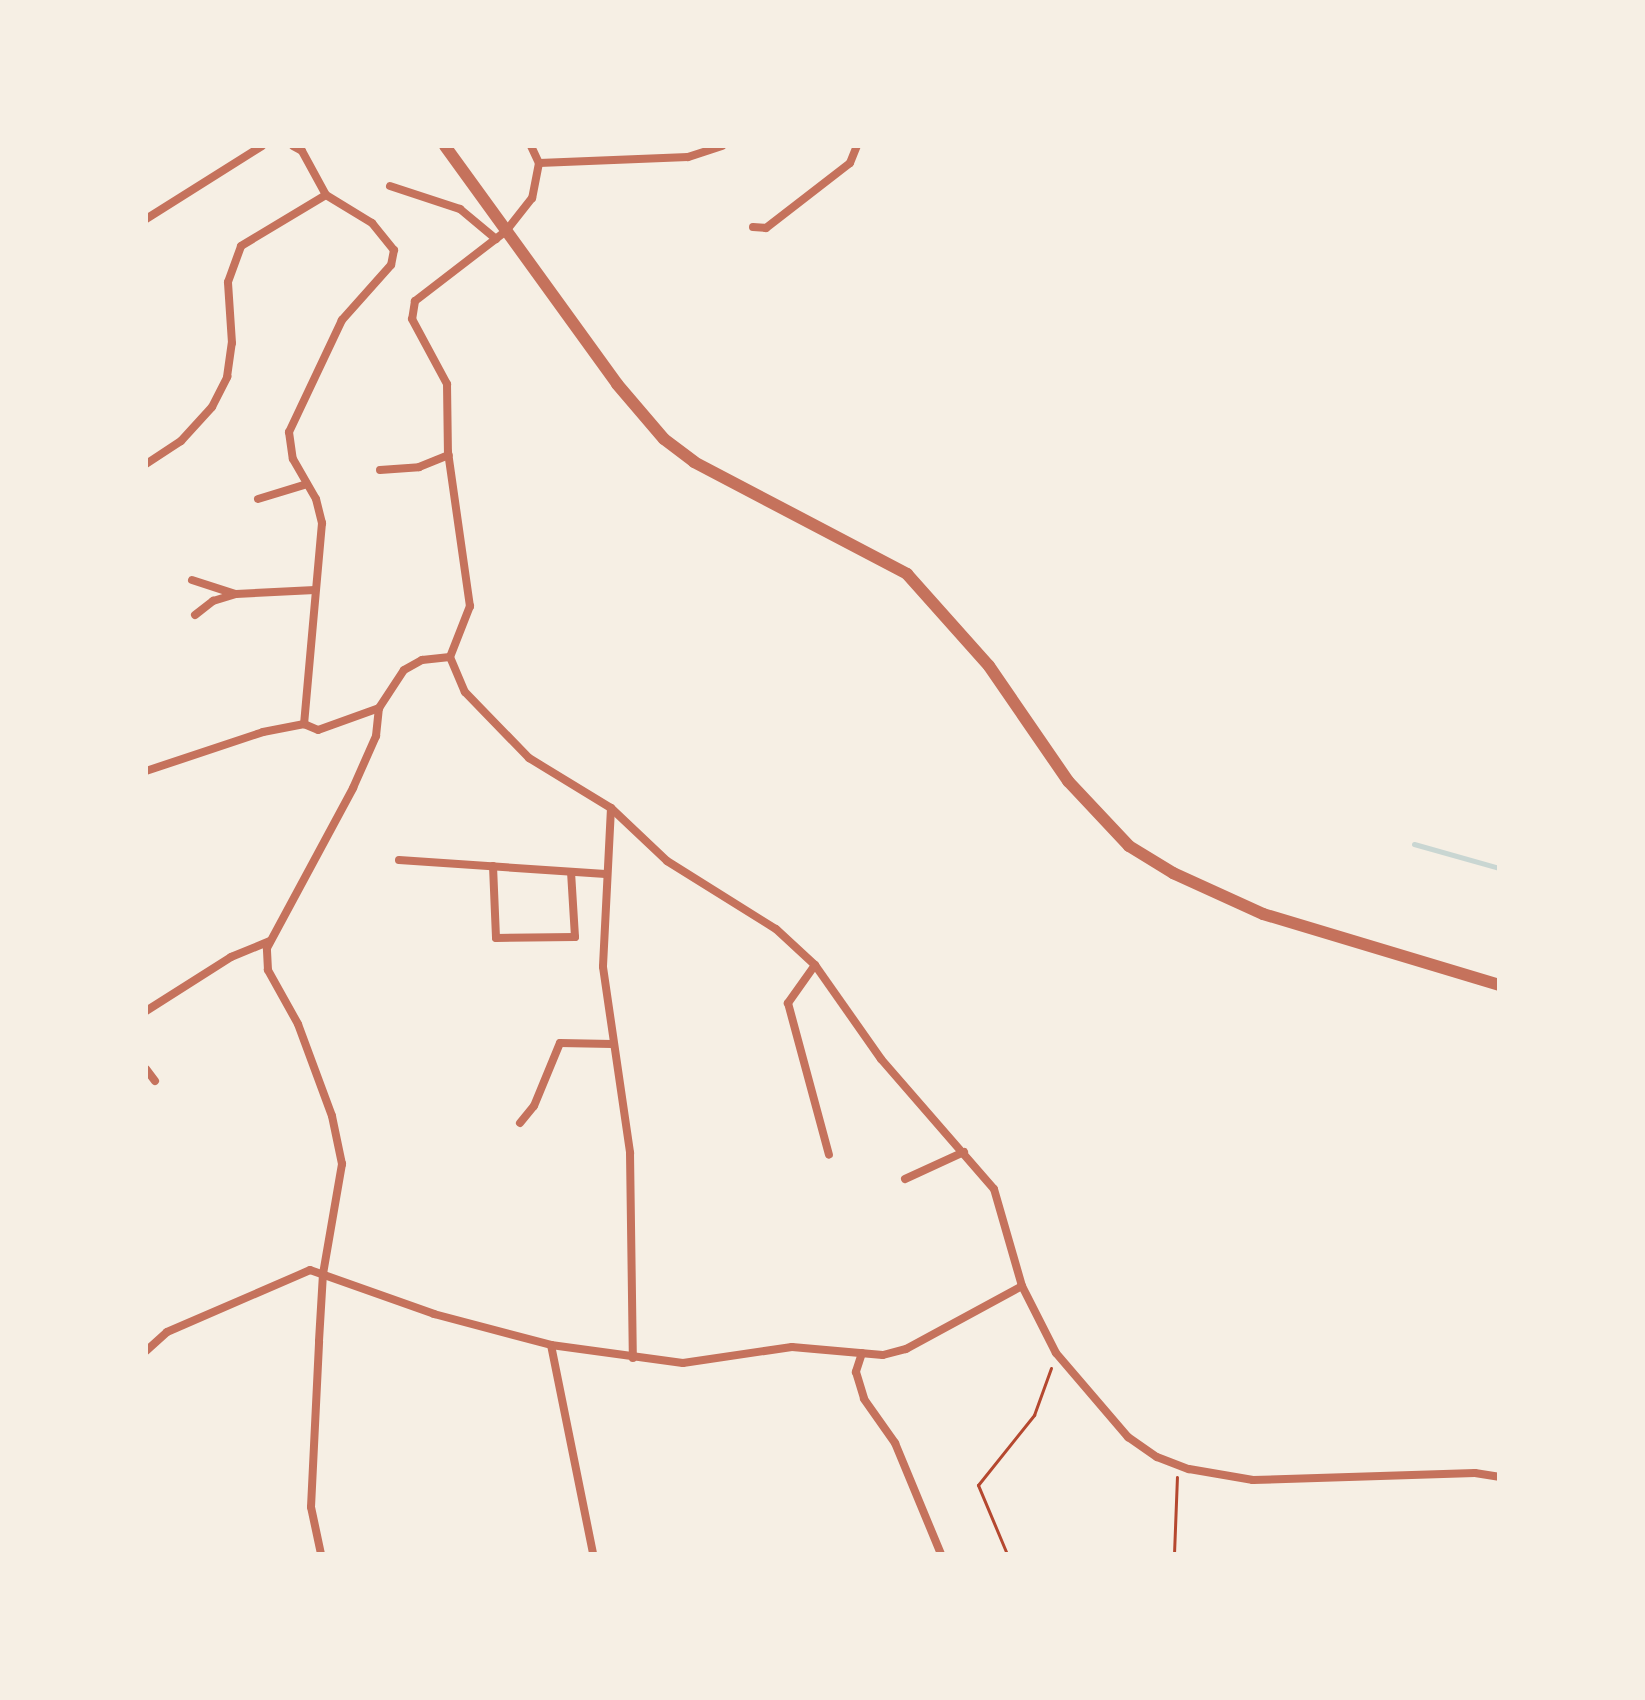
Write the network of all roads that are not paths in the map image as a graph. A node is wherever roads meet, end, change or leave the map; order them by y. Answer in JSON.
{"nodes":[{"id":1,"x":262,"y":146,"type":"edge"},
{"id":2,"x":293,"y":146,"type":"edge"},
{"id":3,"x":445,"y":146,"type":"edge"},
{"id":4,"x":531,"y":146,"type":"edge"},
{"id":5,"x":700,"y":146,"type":"edge"},
{"id":6,"x":722,"y":146,"type":"edge"},
{"id":7,"x":857,"y":146,"type":"edge"},
{"id":8,"x":688,"y":157,"type":"junction"},
{"id":9,"x":539,"y":163,"type":"junction"},
{"id":10,"x":390,"y":186,"type":"dead end"},
{"id":11,"x":326,"y":195,"type":"junction"},
{"id":12,"x":146,"y":219,"type":"edge"},
{"id":13,"x":753,"y":227,"type":"dead end"},
{"id":14,"x":501,"y":235,"type":"junction"},
{"id":15,"x":449,"y":455,"type":"junction"},
{"id":16,"x":146,"y":464,"type":"edge"},
{"id":17,"x":380,"y":470,"type":"dead end"},
{"id":18,"x":307,"y":484,"type":"junction"},
{"id":19,"x":258,"y":499,"type":"dead end"},
{"id":20,"x":192,"y":580,"type":"dead end"},
{"id":21,"x":315,"y":590,"type":"junction"},
{"id":22,"x":236,"y":594,"type":"junction"},
{"id":23,"x":195,"y":615,"type":"dead end"},
{"id":24,"x":450,"y":657,"type":"junction"},
{"id":25,"x":379,"y":708,"type":"junction"},
{"id":26,"x":304,"y":724,"type":"junction"},
{"id":27,"x":146,"y":771,"type":"edge"},
{"id":28,"x":611,"y":808,"type":"junction"},
{"id":29,"x":399,"y":860,"type":"dead end"},
{"id":30,"x":493,"y":866,"type":"junction"},
{"id":31,"x":571,"y":872,"type":"junction"},
{"id":32,"x":606,"y":874,"type":"junction"},
{"id":33,"x":271,"y":941,"type":"junction"},
{"id":34,"x":815,"y":965,"type":"junction"},
{"id":35,"x":1499,"y":985,"type":"edge"},
{"id":36,"x":146,"y":1011,"type":"edge"},
{"id":37,"x":612,"y":1044,"type":"junction"},
{"id":38,"x":146,"y":1069,"type":"edge"},
{"id":39,"x":155,"y":1081,"type":"dead end"},
{"id":40,"x":520,"y":1123,"type":"dead end"},
{"id":41,"x":964,"y":1152,"type":"junction"},
{"id":42,"x":829,"y":1155,"type":"dead end"},
{"id":43,"x":905,"y":1179,"type":"dead end"},
{"id":44,"x":323,"y":1274,"type":"junction"},
{"id":45,"x":1022,"y":1286,"type":"junction"},
{"id":46,"x":551,"y":1345,"type":"junction"},
{"id":47,"x":146,"y":1351,"type":"edge"},
{"id":48,"x":862,"y":1353,"type":"junction"},
{"id":49,"x":633,"y":1358,"type":"junction"},
{"id":50,"x":1499,"y":1477,"type":"edge"},
{"id":51,"x":321,"y":1554,"type":"edge"},
{"id":52,"x":593,"y":1554,"type":"edge"},
{"id":53,"x":941,"y":1554,"type":"edge"}],
"edges":[{"from":1,"to":12,"type":"street"},
{"from":2,"to":11,"type":"street"},
{"from":3,"to":14,"type":"street"},
{"from":4,"to":9,"type":"street"},
{"from":5,"to":8,"type":"street"},
{"from":6,"to":8,"type":"street"},
{"from":7,"to":13,"type":"street"},
{"from":8,"to":9,"type":"street"},
{"from":9,"to":14,"type":"street"},
{"from":10,"to":14,"type":"street"},
{"from":11,"to":16,"type":"street"},
{"from":11,"to":18,"type":"street"},
{"from":14,"to":15,"type":"street"},
{"from":14,"to":35,"type":"street"},
{"from":15,"to":17,"type":"street"},
{"from":15,"to":24,"type":"street"},
{"from":18,"to":19,"type":"street"},
{"from":18,"to":21,"type":"street"},
{"from":20,"to":22,"type":"street"},
{"from":21,"to":22,"type":"street"},
{"from":21,"to":26,"type":"street"},
{"from":22,"to":23,"type":"street"},
{"from":24,"to":25,"type":"street"},
{"from":24,"to":28,"type":"street"},
{"from":25,"to":26,"type":"street"},
{"from":25,"to":33,"type":"street"},
{"from":26,"to":27,"type":"street"},
{"from":28,"to":32,"type":"street"},
{"from":28,"to":34,"type":"street"},
{"from":29,"to":30,"type":"street"},
{"from":30,"to":31,"type":"street"},
{"from":30,"to":31,"type":"street"},
{"from":31,"to":32,"type":"street"},
{"from":32,"to":37,"type":"street"},
{"from":33,"to":36,"type":"street"},
{"from":33,"to":44,"type":"street"},
{"from":34,"to":41,"type":"street"},
{"from":34,"to":42,"type":"street"},
{"from":37,"to":40,"type":"street"},
{"from":37,"to":49,"type":"street"},
{"from":38,"to":39,"type":"street"},
{"from":41,"to":43,"type":"street"},
{"from":41,"to":45,"type":"street"},
{"from":44,"to":46,"type":"street"},
{"from":44,"to":47,"type":"street"},
{"from":44,"to":51,"type":"street"},
{"from":45,"to":48,"type":"street"},
{"from":45,"to":50,"type":"street"},
{"from":46,"to":49,"type":"street"},
{"from":46,"to":52,"type":"street"},
{"from":48,"to":49,"type":"street"},
{"from":48,"to":53,"type":"street"}]}
